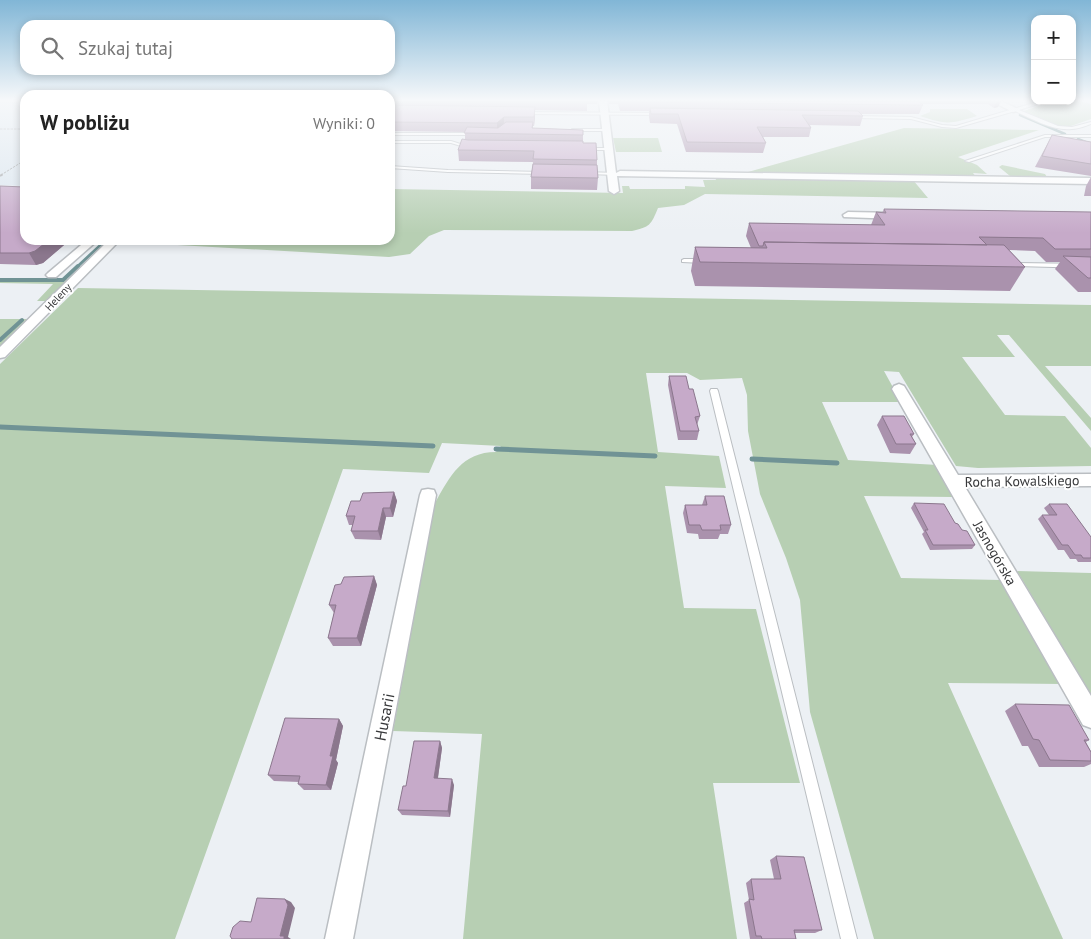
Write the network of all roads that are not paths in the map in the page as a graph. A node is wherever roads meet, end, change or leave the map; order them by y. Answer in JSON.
{"nodes":[{"id":1,"x":459,"y":145,"type":"edge"},
{"id":2,"x":609,"y":145,"type":"edge"},
{"id":3,"x":1017,"y":145,"type":"edge"},
{"id":4,"x":478,"y":148,"type":"edge"},
{"id":5,"x":582,"y":149,"type":"edge"},
{"id":6,"x":609,"y":149,"type":"junction"},
{"id":7,"x":967,"y":161,"type":"dead end"},
{"id":8,"x":395,"y":167,"type":"edge"},
{"id":9,"x":548,"y":173,"type":"edge"},
{"id":10,"x":576,"y":173,"type":"edge"},
{"id":11,"x":616,"y":174,"type":"junction"},
{"id":12,"x":1091,"y":181,"type":"edge"},
{"id":13,"x":614,"y":191,"type":"dead end"},
{"id":14,"x":848,"y":215,"type":"dead end"},
{"id":15,"x":906,"y":216,"type":"edge"},
{"id":16,"x":87,"y":245,"type":"edge"},
{"id":17,"x":110,"y":245,"type":"edge"},
{"id":18,"x":684,"y":260,"type":"dead end"},
{"id":19,"x":714,"y":261,"type":"edge"},
{"id":20,"x":1002,"y":265,"type":"edge"},
{"id":21,"x":1091,"y":266,"type":"edge"},
{"id":22,"x":52,"y":275,"type":"dead end"},
{"id":23,"x":0,"y":354,"type":"edge"},
{"id":24,"x":899,"y":389,"type":"dead end"},
{"id":25,"x":714,"y":391,"type":"dead end"},
{"id":26,"x":1091,"y":480,"type":"edge"},
{"id":27,"x":953,"y":481,"type":"junction"},
{"id":28,"x":428,"y":494,"type":"dead end"},
{"id":29,"x":1091,"y":717,"type":"edge"},
{"id":30,"x":339,"y":939,"type":"edge"},
{"id":31,"x":849,"y":939,"type":"edge"}],
"edges":[{"from":1,"to":4,"type":"lane"},
{"from":2,"to":6,"type":"street"},
{"from":3,"to":7,"type":"lane"},
{"from":5,"to":6,"type":"lane"},
{"from":6,"to":11,"type":"street"},
{"from":8,"to":9,"type":"lane"},
{"from":10,"to":11,"type":"lane"},
{"from":11,"to":12,"type":"street"},
{"from":11,"to":13,"type":"street"},
{"from":14,"to":15,"type":"street"},
{"from":16,"to":22,"type":"street"},
{"from":17,"to":23,"type":"street","name":"Heleny"},
{"from":18,"to":19,"type":"lane"},
{"from":20,"to":21,"type":"lane"},
{"from":24,"to":27,"type":"street","name":"Jasnogórska"},
{"from":25,"to":31,"type":"lane"},
{"from":26,"to":27,"type":"street","name":"Rocha Kowalskiego"},
{"from":27,"to":29,"type":"street","name":"Jasnogórska"},
{"from":28,"to":30,"type":"street","name":"Husarii"}]}
